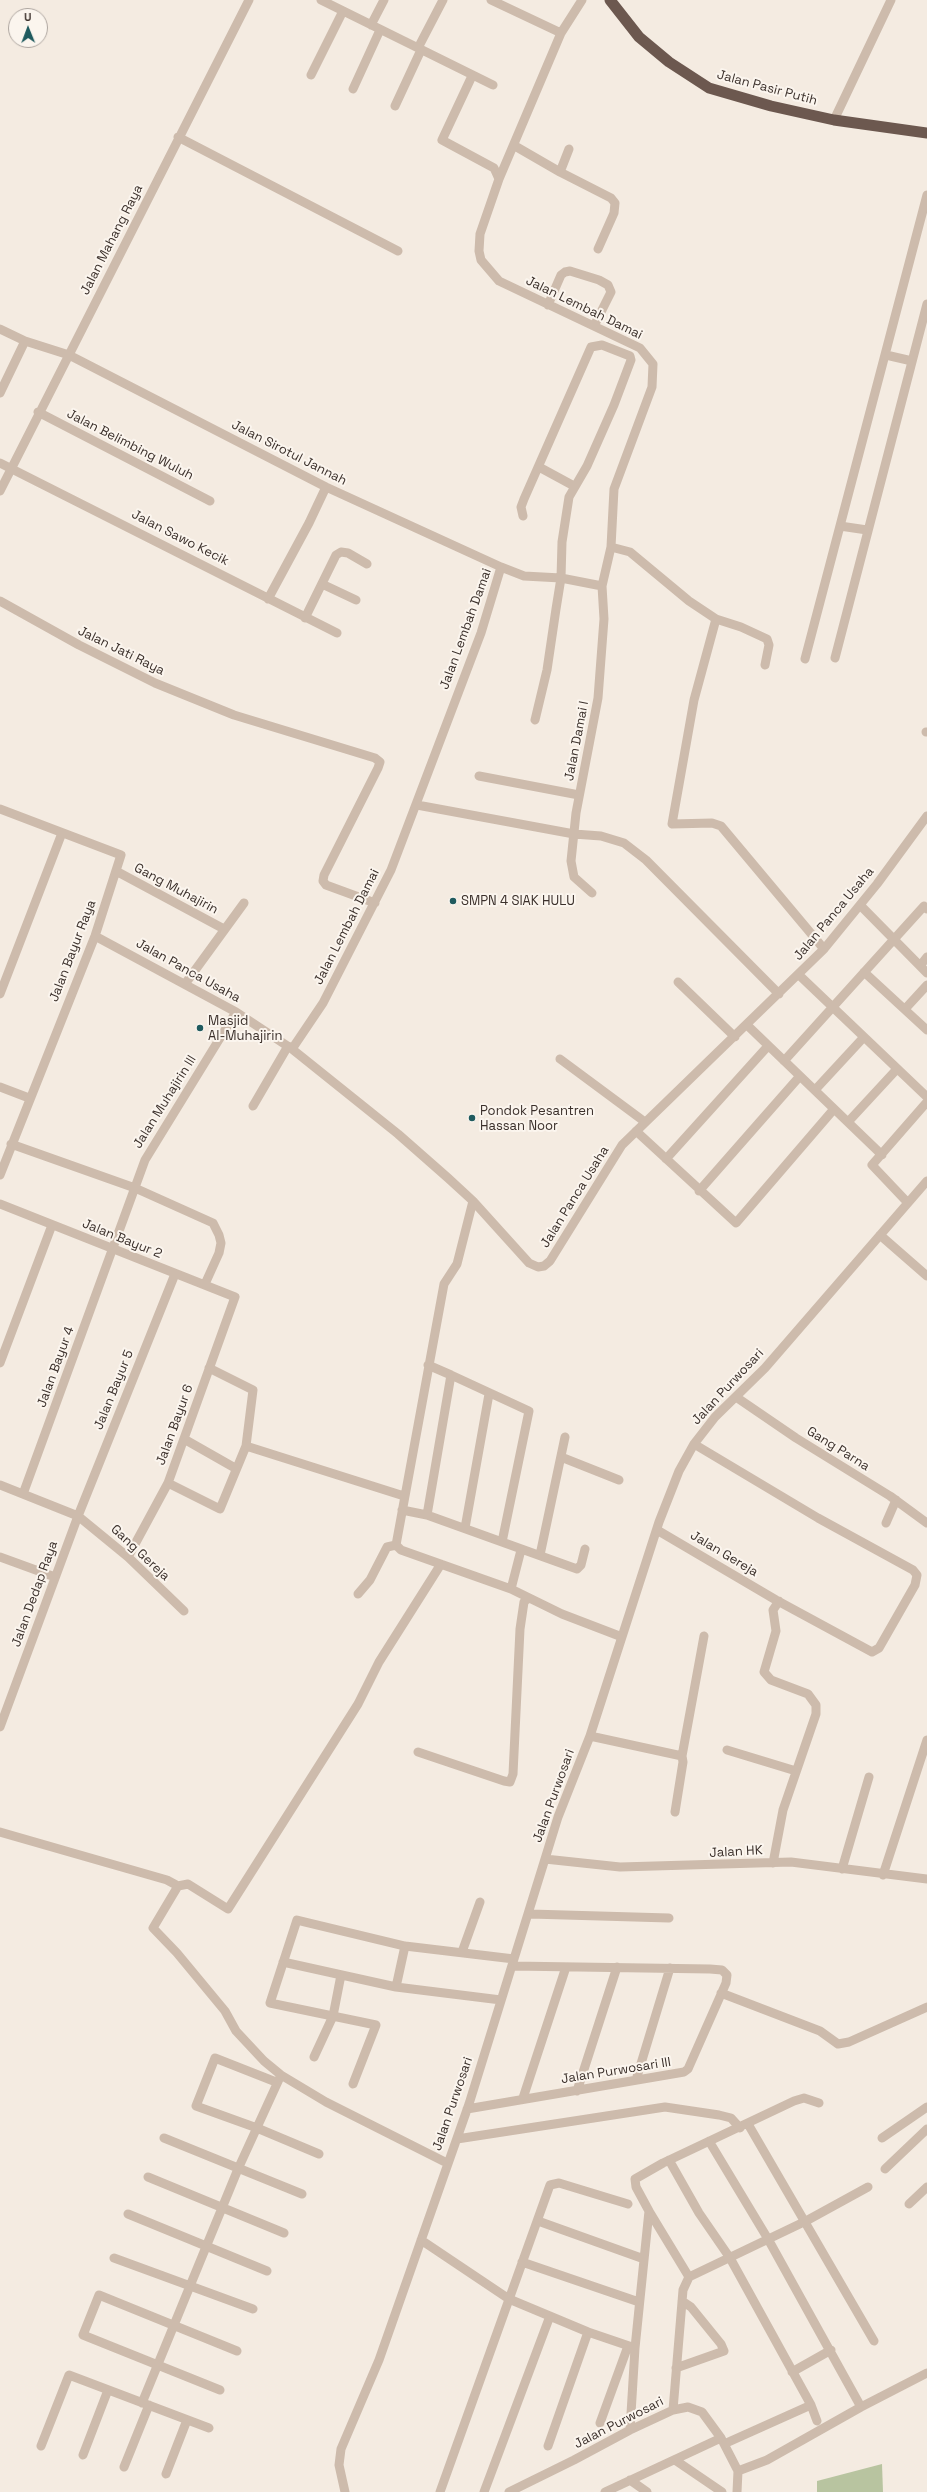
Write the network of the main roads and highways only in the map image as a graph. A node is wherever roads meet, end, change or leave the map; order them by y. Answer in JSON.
{"nodes":[{"id":1,"x":610,"y":0,"type":"edge"},
{"id":2,"x":927,"y":133,"type":"edge"}],
"edges":[{"from":1,"to":2,"type":"highway","name":"Jalan Pasir Putih"}]}
